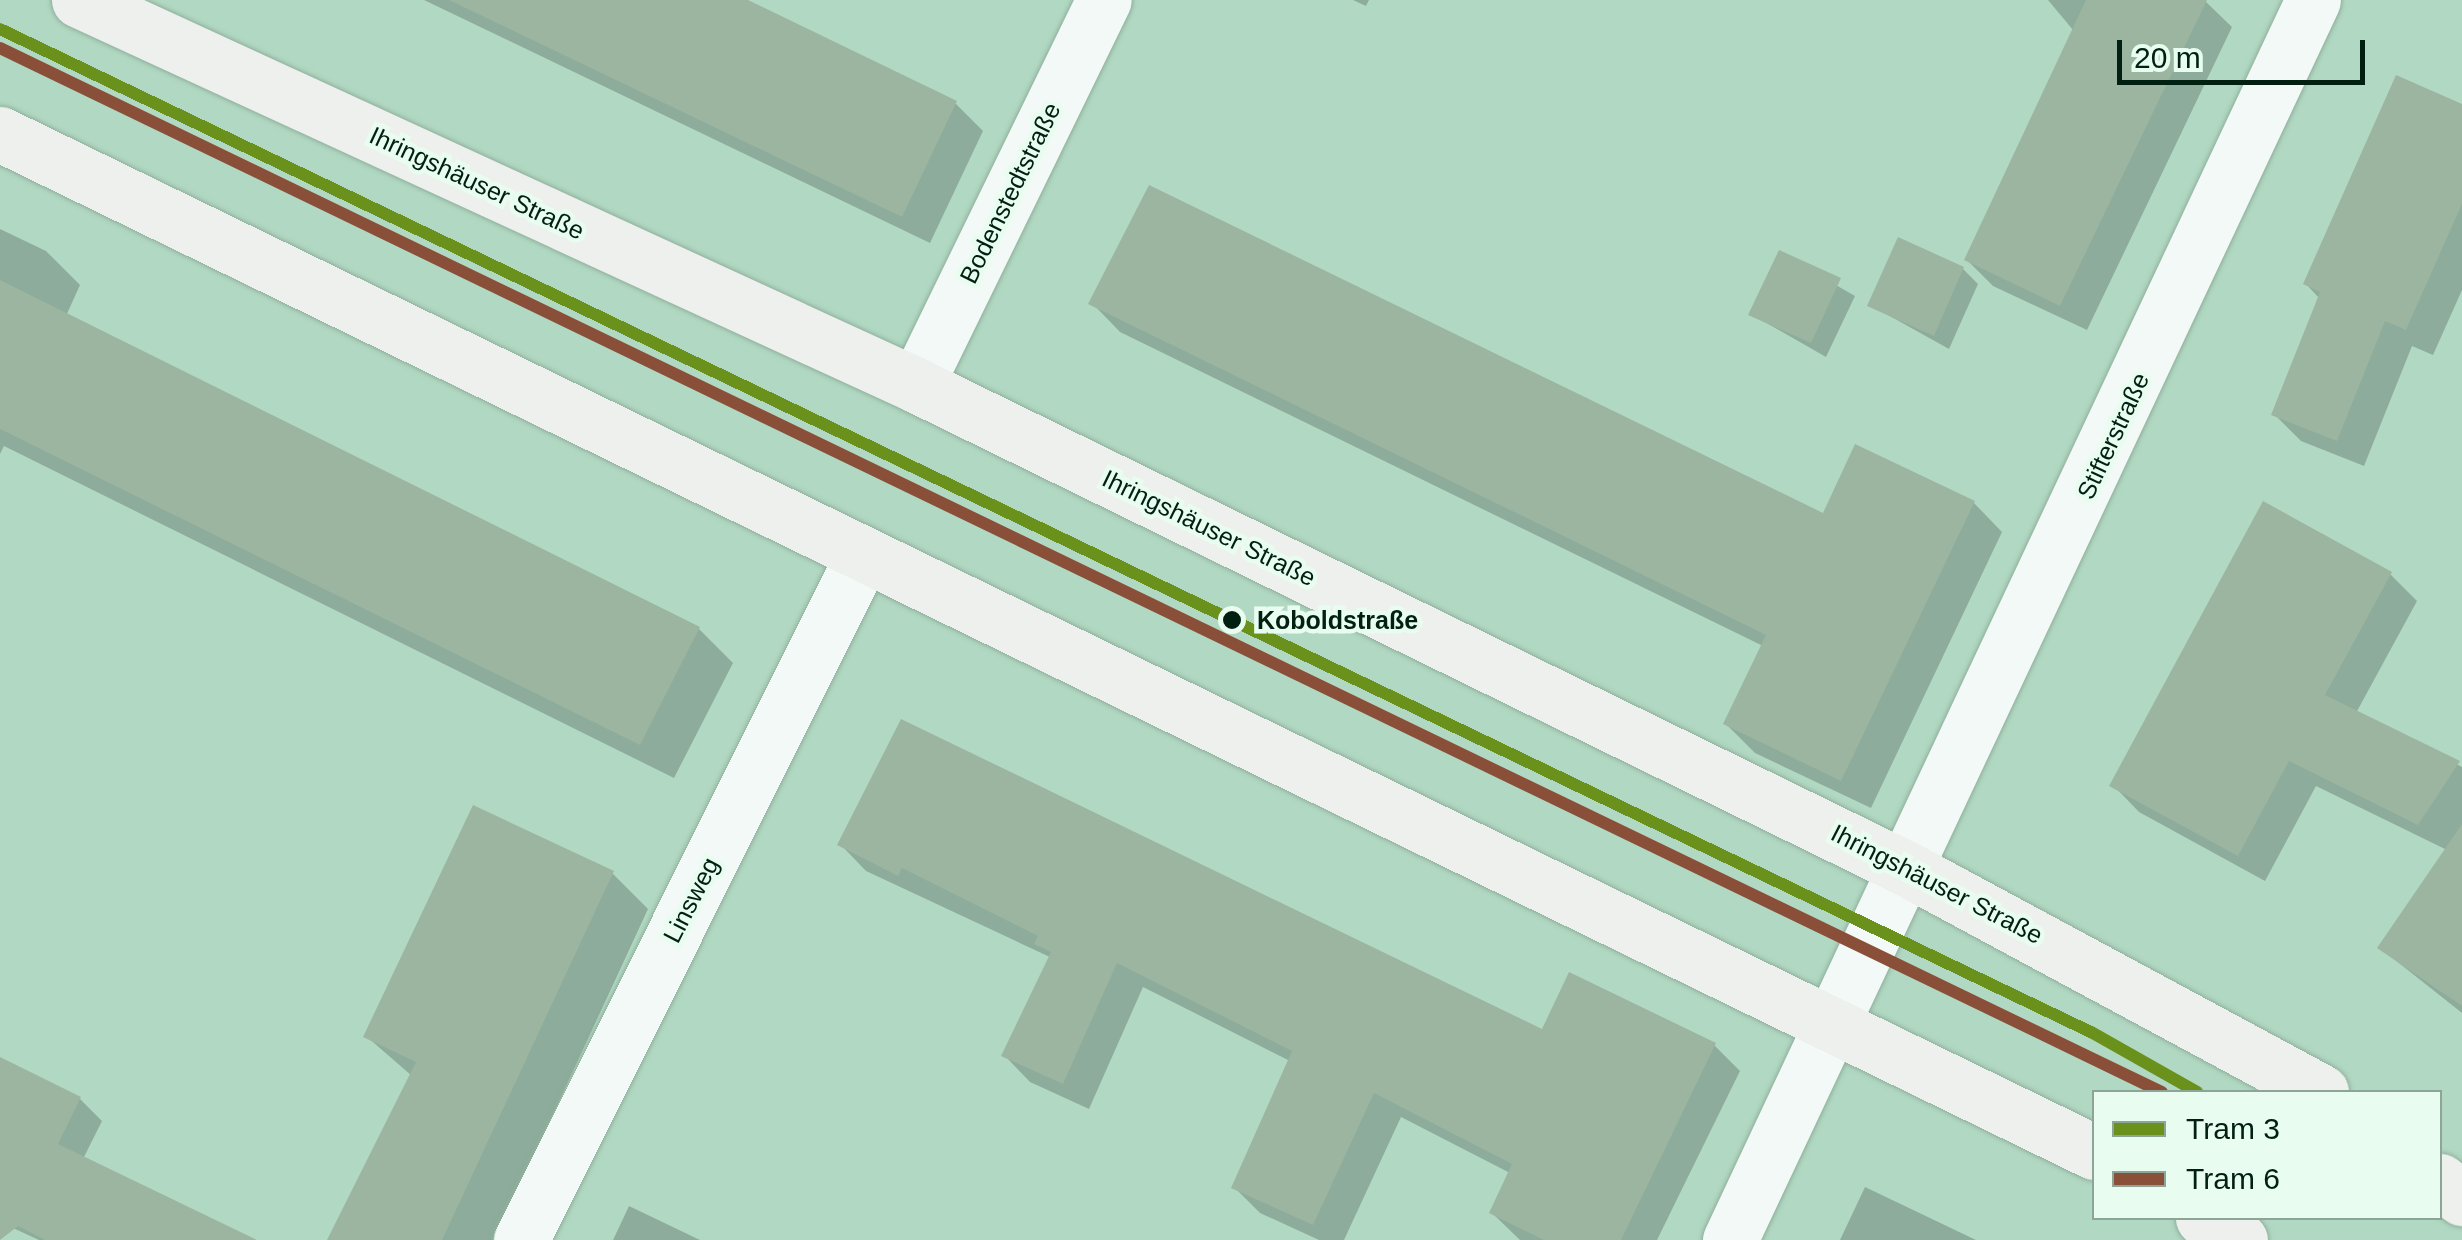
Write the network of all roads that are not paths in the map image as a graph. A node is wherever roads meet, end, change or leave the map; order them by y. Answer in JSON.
{"nodes":[{"id":1,"x":79,"y":0,"type":"edge"},
{"id":2,"x":1104,"y":0,"type":"edge"},
{"id":3,"x":2313,"y":0,"type":"edge"},
{"id":4,"x":0,"y":134,"type":"edge"},
{"id":5,"x":916,"y":385,"type":"junction"},
{"id":6,"x":862,"y":560,"type":"junction"},
{"id":7,"x":1909,"y":870,"type":"junction"},
{"id":8,"x":1835,"y":1030,"type":"junction"},
{"id":9,"x":2318,"y":1090,"type":"edge"},
{"id":10,"x":2092,"y":1151,"type":"edge"},
{"id":11,"x":2442,"y":1183,"type":"edge"},
{"id":12,"x":2462,"y":1198,"type":"edge"},
{"id":13,"x":2206,"y":1220,"type":"edge"},
{"id":14,"x":521,"y":1240,"type":"edge"},
{"id":15,"x":1730,"y":1240,"type":"edge"},
{"id":16,"x":2240,"y":1240,"type":"edge"}],
"edges":[{"from":1,"to":5,"type":"main road","name":"Ihringshäuser Straße"},
{"from":2,"to":5,"type":"street","name":"Bodenstedtstraße"},
{"from":3,"to":7,"type":"street","name":"Stifterstraße"},
{"from":4,"to":6,"type":"main road"},
{"from":5,"to":7,"type":"main road","name":"Ihringshäuser Straße"},
{"from":6,"to":8,"type":"main road"},
{"from":6,"to":14,"type":"street","name":"Linsweg"},
{"from":7,"to":8,"type":"street"},
{"from":7,"to":9,"type":"main road","name":"Ihringshäuser Straße"},
{"from":8,"to":10,"type":"main road"},
{"from":8,"to":15,"type":"street"},
{"from":11,"to":12,"type":"main road"},
{"from":13,"to":16,"type":"main road"}]}
